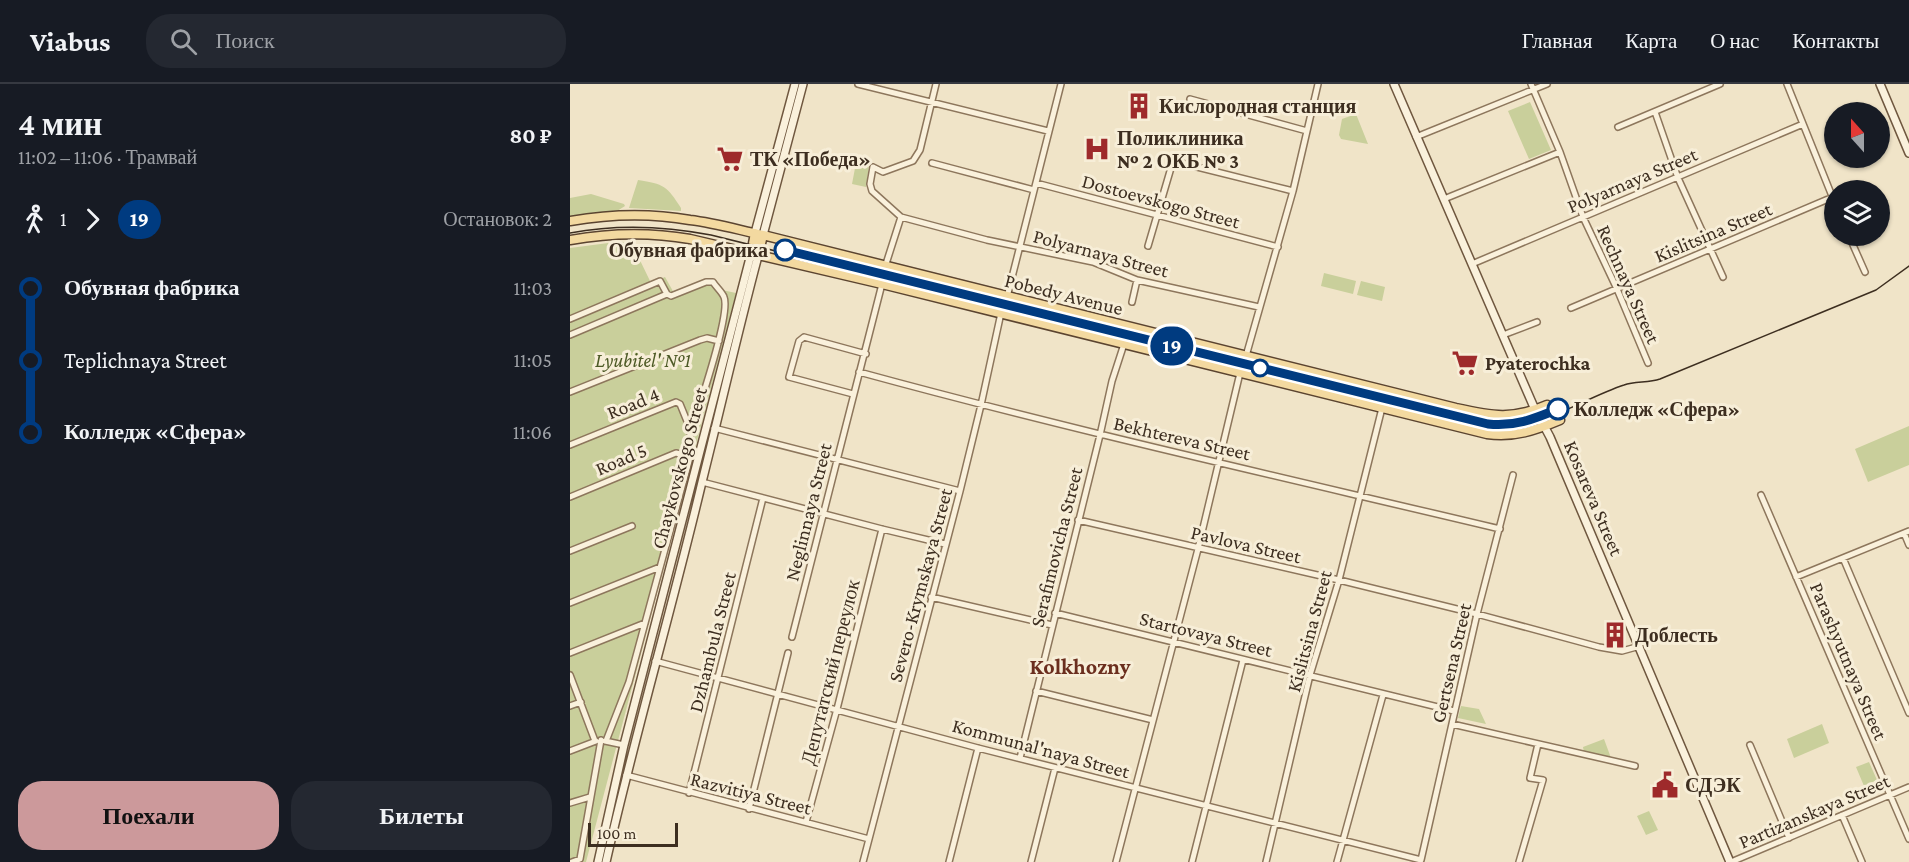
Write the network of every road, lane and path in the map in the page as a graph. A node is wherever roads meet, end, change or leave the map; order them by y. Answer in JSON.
{"nodes":[{"id":1,"x":795,"y":84,"type":"edge"},
{"id":2,"x":803,"y":84,"type":"edge"},
{"id":3,"x":858,"y":84,"type":"edge"},
{"id":4,"x":936,"y":84,"type":"edge"},
{"id":5,"x":1060,"y":84,"type":"edge"},
{"id":6,"x":1318,"y":84,"type":"edge"},
{"id":7,"x":1394,"y":84,"type":"edge"},
{"id":8,"x":1547,"y":84,"type":"edge"},
{"id":9,"x":1720,"y":84,"type":"edge"},
{"id":10,"x":1787,"y":84,"type":"edge"},
{"id":11,"x":1880,"y":84,"type":"edge"},
{"id":12,"x":1532,"y":87,"type":"edge"},
{"id":13,"x":1190,"y":99,"type":"dead end"},
{"id":14,"x":931,"y":102,"type":"junction"},
{"id":15,"x":1655,"y":112,"type":"junction"},
{"id":16,"x":1803,"y":124,"type":"junction"},
{"id":17,"x":1618,"y":127,"type":"dead end"},
{"id":18,"x":1048,"y":131,"type":"junction"},
{"id":19,"x":1307,"y":131,"type":"junction"},
{"id":20,"x":1416,"y":137,"type":"junction"},
{"id":21,"x":1560,"y":152,"type":"junction"},
{"id":22,"x":1909,"y":153,"type":"edge"},
{"id":23,"x":932,"y":163,"type":"dead end"},
{"id":24,"x":1678,"y":178,"type":"junction"},
{"id":25,"x":1826,"y":180,"type":"edge"},
{"id":26,"x":1036,"y":183,"type":"junction"},
{"id":27,"x":1034,"y":190,"type":"junction"},
{"id":28,"x":1293,"y":190,"type":"junction"},
{"id":29,"x":1444,"y":199,"type":"junction"},
{"id":30,"x":1824,"y":203,"type":"edge"},
{"id":31,"x":1157,"y":216,"type":"junction"},
{"id":32,"x":901,"y":217,"type":"junction"},
{"id":33,"x":1583,"y":217,"type":"junction"},
{"id":34,"x":570,"y":221,"type":"edge"},
{"id":35,"x":759,"y":234,"type":"junction"},
{"id":36,"x":570,"y":240,"type":"edge"},
{"id":37,"x":1148,"y":246,"type":"dead end"},
{"id":38,"x":1853,"y":246,"type":"edge"},
{"id":39,"x":1020,"y":247,"type":"junction"},
{"id":40,"x":1278,"y":248,"type":"junction"},
{"id":41,"x":1711,"y":249,"type":"junction"},
{"id":42,"x":755,"y":255,"type":"junction"},
{"id":43,"x":1472,"y":264,"type":"junction"},
{"id":44,"x":885,"y":267,"type":"junction"},
{"id":45,"x":1864,"y":272,"type":"dead end"},
{"id":46,"x":1723,"y":277,"type":"dead end"},
{"id":47,"x":1137,"y":280,"type":"junction"},
{"id":48,"x":882,"y":284,"type":"junction"},
{"id":49,"x":1617,"y":289,"type":"junction"},
{"id":50,"x":667,"y":294,"type":"junction"},
{"id":51,"x":1007,"y":297,"type":"junction"},
{"id":52,"x":1132,"y":302,"type":"dead end"},
{"id":53,"x":1259,"y":307,"type":"junction"},
{"id":54,"x":1570,"y":308,"type":"dead end"},
{"id":55,"x":1001,"y":314,"type":"junction"},
{"id":56,"x":570,"y":319,"type":"edge"},
{"id":57,"x":1538,"y":322,"type":"dead end"},
{"id":58,"x":1503,"y":334,"type":"junction"},
{"id":59,"x":570,"y":335,"type":"edge"},
{"id":60,"x":720,"y":340,"type":"junction"},
{"id":61,"x":1124,"y":344,"type":"junction"},
{"id":62,"x":866,"y":354,"type":"junction"},
{"id":63,"x":1246,"y":356,"type":"junction"},
{"id":64,"x":1648,"y":363,"type":"dead end"},
{"id":65,"x":859,"y":372,"type":"junction"},
{"id":66,"x":1240,"y":373,"type":"junction"},
{"id":67,"x":570,"y":392,"type":"edge"},
{"id":68,"x":854,"y":394,"type":"junction"},
{"id":69,"x":981,"y":405,"type":"junction"},
{"id":70,"x":1547,"y":405,"type":"dead end"},
{"id":71,"x":1382,"y":408,"type":"junction"},
{"id":72,"x":1536,"y":410,"type":"junction"},
{"id":73,"x":1560,"y":420,"type":"dead end"},
{"id":74,"x":1545,"y":427,"type":"junction"},
{"id":75,"x":714,"y":428,"type":"junction"},
{"id":76,"x":691,"y":431,"type":"junction"},
{"id":77,"x":1100,"y":435,"type":"junction"},
{"id":78,"x":570,"y":445,"type":"edge"},
{"id":79,"x":684,"y":455,"type":"junction"},
{"id":80,"x":837,"y":460,"type":"junction"},
{"id":81,"x":1219,"y":462,"type":"junction"},
{"id":82,"x":1513,"y":475,"type":"dead end"},
{"id":83,"x":702,"y":482,"type":"junction"},
{"id":84,"x":960,"y":491,"type":"junction"},
{"id":85,"x":1359,"y":495,"type":"junction"},
{"id":86,"x":1761,"y":495,"type":"dead end"},
{"id":87,"x":570,"y":496,"type":"edge"},
{"id":88,"x":763,"y":498,"type":"junction"},
{"id":89,"x":822,"y":514,"type":"junction"},
{"id":90,"x":1078,"y":520,"type":"junction"},
{"id":91,"x":632,"y":526,"type":"dead end"},
{"id":92,"x":1500,"y":529,"type":"junction"},
{"id":93,"x":882,"y":530,"type":"junction"},
{"id":94,"x":1906,"y":532,"type":"edge"},
{"id":95,"x":945,"y":544,"type":"junction"},
{"id":96,"x":1909,"y":545,"type":"edge"},
{"id":97,"x":1198,"y":549,"type":"junction"},
{"id":98,"x":570,"y":551,"type":"edge"},
{"id":99,"x":1843,"y":558,"type":"junction"},
{"id":100,"x":660,"y":567,"type":"junction"},
{"id":101,"x":1796,"y":577,"type":"junction"},
{"id":102,"x":1339,"y":580,"type":"junction"},
{"id":103,"x":931,"y":597,"type":"junction"},
{"id":104,"x":570,"y":603,"type":"edge"},
{"id":105,"x":1055,"y":613,"type":"junction"},
{"id":106,"x":1477,"y":614,"type":"junction"},
{"id":107,"x":645,"y":623,"type":"junction"},
{"id":108,"x":1052,"y":625,"type":"junction"},
{"id":109,"x":792,"y":637,"type":"dead end"},
{"id":110,"x":1174,"y":642,"type":"junction"},
{"id":111,"x":1640,"y":646,"type":"junction"},
{"id":112,"x":570,"y":653,"type":"edge"},
{"id":113,"x":788,"y":653,"type":"dead end"},
{"id":114,"x":1243,"y":660,"type":"junction"},
{"id":115,"x":655,"y":661,"type":"junction"},
{"id":116,"x":570,"y":675,"type":"edge"},
{"id":117,"x":1310,"y":675,"type":"junction"},
{"id":118,"x":719,"y":678,"type":"junction"},
{"id":119,"x":1036,"y":691,"type":"junction"},
{"id":120,"x":778,"y":694,"type":"junction"},
{"id":121,"x":1383,"y":695,"type":"junction"},
{"id":122,"x":581,"y":702,"type":"junction"},
{"id":123,"x":570,"y":706,"type":"edge"},
{"id":124,"x":837,"y":710,"type":"junction"},
{"id":125,"x":1454,"y":711,"type":"junction"},
{"id":126,"x":1909,"y":713,"type":"edge"},
{"id":127,"x":1153,"y":720,"type":"junction"},
{"id":128,"x":1452,"y":724,"type":"junction"},
{"id":129,"x":899,"y":726,"type":"junction"},
{"id":130,"x":601,"y":740,"type":"junction"},
{"id":131,"x":1538,"y":744,"type":"junction"},
{"id":132,"x":624,"y":745,"type":"junction"},
{"id":133,"x":1750,"y":745,"type":"dead end"},
{"id":134,"x":978,"y":748,"type":"junction"},
{"id":135,"x":570,"y":751,"type":"edge"},
{"id":136,"x":1020,"y":758,"type":"junction"},
{"id":137,"x":1635,"y":766,"type":"dead end"},
{"id":138,"x":1055,"y":768,"type":"junction"},
{"id":139,"x":626,"y":775,"type":"junction"},
{"id":140,"x":1909,"y":787,"type":"edge"},
{"id":141,"x":1136,"y":789,"type":"junction"},
{"id":142,"x":689,"y":793,"type":"junction"},
{"id":143,"x":1890,"y":795,"type":"junction"},
{"id":144,"x":590,"y":797,"type":"junction"},
{"id":145,"x":570,"y":803,"type":"edge"},
{"id":146,"x":1206,"y":805,"type":"junction"},
{"id":147,"x":749,"y":809,"type":"junction"},
{"id":148,"x":1842,"y":815,"type":"junction"},
{"id":149,"x":806,"y":822,"type":"junction"},
{"id":150,"x":1277,"y":823,"type":"junction"},
{"id":151,"x":1789,"y":837,"type":"junction"},
{"id":152,"x":869,"y":839,"type":"junction"},
{"id":153,"x":1909,"y":839,"type":"edge"},
{"id":154,"x":1343,"y":840,"type":"junction"},
{"id":155,"x":1408,"y":859,"type":"edge"},
{"id":156,"x":1421,"y":860,"type":"joint"},
{"id":157,"x":573,"y":862,"type":"edge"},
{"id":158,"x":598,"y":862,"type":"edge"},
{"id":159,"x":606,"y":862,"type":"edge"},
{"id":160,"x":863,"y":862,"type":"edge"},
{"id":161,"x":949,"y":862,"type":"edge"},
{"id":162,"x":1031,"y":862,"type":"edge"},
{"id":163,"x":1116,"y":862,"type":"edge"},
{"id":164,"x":1192,"y":862,"type":"edge"},
{"id":165,"x":1266,"y":862,"type":"edge"},
{"id":166,"x":1337,"y":862,"type":"edge"},
{"id":167,"x":1520,"y":862,"type":"edge"},
{"id":168,"x":1731,"y":862,"type":"edge"},
{"id":169,"x":1862,"y":862,"type":"edge"}],
"edges":[{"from":1,"to":35,"type":"main road","name":"Chaykovskogo Street"},
{"from":2,"to":35,"type":"main road","name":"Chaykovskogo Street"},
{"from":3,"to":14,"type":"street"},
{"from":4,"to":14,"type":"street"},
{"from":5,"to":18,"type":"street"},
{"from":6,"to":19,"type":"street"},
{"from":7,"to":20,"type":"main road","name":"Kosareva Street"},
{"from":8,"to":12,"type":"street"},
{"from":9,"to":15,"type":"street"},
{"from":10,"to":16,"type":"street"},
{"from":11,"to":22,"type":"main road"},
{"from":12,"to":20,"type":"street"},
{"from":12,"to":21,"type":"street","name":"Rechnaya Street"},
{"from":13,"to":19,"type":"street"},
{"from":14,"to":18,"type":"street"},
{"from":14,"to":32,"type":"street"},
{"from":15,"to":17,"type":"street"},
{"from":15,"to":24,"type":"street"},
{"from":16,"to":24,"type":"street","name":"Polyarnaya Street"},
{"from":16,"to":25,"type":"street"},
{"from":18,"to":26,"type":"street"},
{"from":19,"to":28,"type":"street"},
{"from":20,"to":29,"type":"main road","name":"Kosareva Street"},
{"from":21,"to":29,"type":"street"},
{"from":21,"to":33,"type":"street","name":"Rechnaya Street"},
{"from":23,"to":27,"type":"street"},
{"from":24,"to":33,"type":"street","name":"Polyarnaya Street"},
{"from":24,"to":41,"type":"street"},
{"from":26,"to":27,"type":"street"},
{"from":26,"to":31,"type":"street","name":"Dostoevskogo Street"},
{"from":27,"to":39,"type":"street"},
{"from":28,"to":31,"type":"street"},
{"from":28,"to":40,"type":"street"},
{"from":29,"to":43,"type":"main road","name":"Kosareva Street"},
{"from":30,"to":41,"type":"street","name":"Kislitsina Street"},
{"from":31,"to":37,"type":"street"},
{"from":31,"to":40,"type":"street","name":"Dostoevskogo Street"},
{"from":32,"to":39,"type":"street","name":"Polyarnaya Street"},
{"from":32,"to":44,"type":"street"},
{"from":33,"to":43,"type":"street","name":"Polyarnaya Street"},
{"from":33,"to":49,"type":"street","name":"Rechnaya Street"},
{"from":34,"to":35,"type":"main road","name":"Pobedy Avenue"},
{"from":35,"to":42,"type":"main road","name":"Chaykovskogo Street"},
{"from":35,"to":44,"type":"main road","name":"Pobedy Avenue"},
{"from":36,"to":42,"type":"main road","name":"Pobedy Avenue"},
{"from":38,"to":45,"type":"street"},
{"from":39,"to":47,"type":"street","name":"Polyarnaya Street"},
{"from":39,"to":51,"type":"street"},
{"from":40,"to":53,"type":"street"},
{"from":41,"to":46,"type":"street"},
{"from":41,"to":49,"type":"street","name":"Kislitsina Street"},
{"from":42,"to":48,"type":"main road","name":"Pobedy Avenue"},
{"from":42,"to":75,"type":"main road","name":"Chaykovskogo Street"},
{"from":42,"to":132,"type":"main road","name":"Chaykovskogo Street"},
{"from":43,"to":58,"type":"main road","name":"Kosareva Street"},
{"from":44,"to":51,"type":"main road","name":"Pobedy Avenue"},
{"from":47,"to":52,"type":"street"},
{"from":47,"to":53,"type":"street","name":"Polyarnaya Street"},
{"from":48,"to":55,"type":"main road","name":"Pobedy Avenue"},
{"from":48,"to":62,"type":"street","name":"Neglinnaya Street"},
{"from":49,"to":54,"type":"street","name":"Kislitsina Street"},
{"from":49,"to":64,"type":"street","name":"Rechnaya Street"},
{"from":50,"to":56,"type":"street"},
{"from":50,"to":59,"type":"street"},
{"from":50,"to":60,"type":"street"},
{"from":51,"to":63,"type":"main road","name":"Pobedy Avenue"},
{"from":53,"to":63,"type":"street"},
{"from":55,"to":61,"type":"main road","name":"Pobedy Avenue"},
{"from":55,"to":69,"type":"street","name":"Severo-Krymskaya Street"},
{"from":57,"to":58,"type":"street"},
{"from":58,"to":72,"type":"main road","name":"Kosareva Street"},
{"from":60,"to":67,"type":"street"},
{"from":60,"to":76,"type":"street"},
{"from":61,"to":66,"type":"main road","name":"Pobedy Avenue"},
{"from":61,"to":77,"type":"street","name":"Serafimovicha Street"},
{"from":62,"to":65,"type":"street","name":"Neglinnaya Street"},
{"from":62,"to":68,"type":"street"},
{"from":63,"to":72,"type":"main road","name":"Pobedy Avenue"},
{"from":65,"to":68,"type":"street","name":"Neglinnaya Street"},
{"from":65,"to":69,"type":"street","name":"Bekhtereva Street"},
{"from":66,"to":71,"type":"main road","name":"Pobedy Avenue"},
{"from":66,"to":81,"type":"street"},
{"from":68,"to":80,"type":"street","name":"Neglinnaya Street"},
{"from":69,"to":77,"type":"street","name":"Bekhtereva Street"},
{"from":69,"to":84,"type":"street","name":"Severo-Krymskaya Street"},
{"from":70,"to":72,"type":"main road","name":"Pobedy Avenue"},
{"from":71,"to":74,"type":"main road","name":"Pobedy Avenue"},
{"from":71,"to":85,"type":"street","name":"Kislitsina Street"},
{"from":72,"to":74,"type":"main road","name":"Kosareva Street"},
{"from":73,"to":74,"type":"main road","name":"Pobedy Avenue"},
{"from":74,"to":111,"type":"main road","name":"Kosareva Street"},
{"from":75,"to":80,"type":"street"},
{"from":75,"to":83,"type":"main road","name":"Chaykovskogo Street"},
{"from":76,"to":78,"type":"street","name":"Road 4"},
{"from":76,"to":79,"type":"street"},
{"from":77,"to":81,"type":"street","name":"Bekhtereva Street"},
{"from":77,"to":90,"type":"street","name":"Serafimovicha Street"},
{"from":79,"to":87,"type":"street","name":"Road 5"},
{"from":79,"to":100,"type":"street"},
{"from":80,"to":84,"type":"street"},
{"from":80,"to":89,"type":"street","name":"Neglinnaya Street"},
{"from":81,"to":85,"type":"street","name":"Bekhtereva Street"},
{"from":81,"to":97,"type":"street"},
{"from":82,"to":92,"type":"street","name":"Gertsena Street"},
{"from":83,"to":88,"type":"street"},
{"from":83,"to":115,"type":"main road","name":"Chaykovskogo Street"},
{"from":84,"to":95,"type":"street","name":"Severo-Krymskaya Street"},
{"from":85,"to":92,"type":"street","name":"Bekhtereva Street"},
{"from":85,"to":102,"type":"street","name":"Kislitsina Street"},
{"from":86,"to":101,"type":"street","name":"Parashyutnaya Street"},
{"from":88,"to":89,"type":"street"},
{"from":88,"to":118,"type":"street","name":"Dzhambula Street"},
{"from":89,"to":93,"type":"street"},
{"from":89,"to":109,"type":"street","name":"Neglinnaya Street"},
{"from":90,"to":97,"type":"street","name":"Pavlova Street"},
{"from":90,"to":105,"type":"street","name":"Serafimovicha Street"},
{"from":91,"to":98,"type":"street"},
{"from":92,"to":106,"type":"street","name":"Gertsena Street"},
{"from":93,"to":95,"type":"street"},
{"from":93,"to":124,"type":"street","name":"Депутатский переулок"},
{"from":94,"to":96,"type":"street"},
{"from":94,"to":99,"type":"street"},
{"from":95,"to":103,"type":"street","name":"Severo-Krymskaya Street"},
{"from":97,"to":102,"type":"street","name":"Pavlova Street"},
{"from":97,"to":110,"type":"street"},
{"from":99,"to":101,"type":"street"},
{"from":99,"to":126,"type":"street"},
{"from":100,"to":104,"type":"street"},
{"from":100,"to":107,"type":"street"},
{"from":101,"to":143,"type":"street","name":"Parashyutnaya Street"},
{"from":102,"to":106,"type":"street","name":"Pavlova Street"},
{"from":102,"to":117,"type":"street","name":"Kislitsina Street"},
{"from":103,"to":108,"type":"street"},
{"from":103,"to":129,"type":"street","name":"Severo-Krymskaya Street"},
{"from":105,"to":108,"type":"street","name":"Serafimovicha Street"},
{"from":105,"to":110,"type":"street","name":"Startovaya Street"},
{"from":106,"to":111,"type":"street","name":"Pavlova Street"},
{"from":106,"to":125,"type":"street","name":"Gertsena Street"},
{"from":107,"to":112,"type":"street"},
{"from":107,"to":130,"type":"street"},
{"from":108,"to":119,"type":"street","name":"Serafimovicha Street"},
{"from":110,"to":114,"type":"street","name":"Startovaya Street"},
{"from":110,"to":127,"type":"street"},
{"from":111,"to":168,"type":"main road","name":"Kosareva Street"},
{"from":113,"to":120,"type":"street"},
{"from":114,"to":117,"type":"street","name":"Startovaya Street"},
{"from":114,"to":146,"type":"street"},
{"from":115,"to":118,"type":"street","name":"Kommunal'naya Street"},
{"from":115,"to":139,"type":"main road","name":"Chaykovskogo Street"},
{"from":116,"to":122,"type":"street"},
{"from":117,"to":121,"type":"street","name":"Startovaya Street"},
{"from":117,"to":150,"type":"street","name":"Kislitsina Street"},
{"from":118,"to":120,"type":"street","name":"Kommunal'naya Street"},
{"from":118,"to":142,"type":"street","name":"Dzhambula Street"},
{"from":119,"to":127,"type":"street"},
{"from":119,"to":136,"type":"street","name":"Serafimovicha Street"},
{"from":120,"to":124,"type":"street","name":"Kommunal'naya Street"},
{"from":120,"to":147,"type":"street"},
{"from":121,"to":125,"type":"street","name":"Startovaya Street"},
{"from":121,"to":154,"type":"street"},
{"from":122,"to":123,"type":"street"},
{"from":122,"to":130,"type":"street"},
{"from":124,"to":129,"type":"street","name":"Kommunal'naya Street"},
{"from":124,"to":149,"type":"street","name":"Депутатский переулок"},
{"from":125,"to":128,"type":"street","name":"Gertsena Street"},
{"from":127,"to":141,"type":"street"},
{"from":128,"to":131,"type":"street"},
{"from":128,"to":156,"type":"street","name":"Gertsena Street"},
{"from":129,"to":134,"type":"street","name":"Kommunal'naya Street"},
{"from":129,"to":152,"type":"street","name":"Severo-Krymskaya Street"},
{"from":130,"to":132,"type":"street"},
{"from":130,"to":135,"type":"street"},
{"from":130,"to":144,"type":"street"},
{"from":131,"to":137,"type":"street"},
{"from":131,"to":167,"type":"street"},
{"from":132,"to":158,"type":"main road","name":"Chaykovskogo Street"},
{"from":133,"to":151,"type":"street"},
{"from":134,"to":136,"type":"street","name":"Kommunal'naya Street"},
{"from":134,"to":161,"type":"street"},
{"from":136,"to":138,"type":"street","name":"Kommunal'naya Street"},
{"from":138,"to":141,"type":"street","name":"Kommunal'naya Street"},
{"from":138,"to":162,"type":"street"},
{"from":139,"to":142,"type":"street","name":"Razvitiya Street"},
{"from":139,"to":159,"type":"main road","name":"Chaykovskogo Street"},
{"from":140,"to":143,"type":"street","name":"Partizanskaya Street"},
{"from":141,"to":146,"type":"street","name":"Kommunal'naya Street"},
{"from":141,"to":163,"type":"street"},
{"from":142,"to":147,"type":"street","name":"Razvitiya Street"},
{"from":143,"to":148,"type":"street","name":"Partizanskaya Street"},
{"from":143,"to":153,"type":"street","name":"Parashyutnaya Street"},
{"from":144,"to":145,"type":"street"},
{"from":144,"to":157,"type":"street"},
{"from":146,"to":150,"type":"street","name":"Kommunal'naya Street"},
{"from":146,"to":164,"type":"street"},
{"from":147,"to":149,"type":"street","name":"Razvitiya Street"},
{"from":148,"to":151,"type":"street","name":"Partizanskaya Street"},
{"from":148,"to":169,"type":"street"},
{"from":149,"to":152,"type":"street","name":"Razvitiya Street"},
{"from":150,"to":154,"type":"street","name":"Kommunal'naya Street"},
{"from":150,"to":165,"type":"street","name":"Kislitsina Street"},
{"from":151,"to":168,"type":"street","name":"Partizanskaya Street"},
{"from":152,"to":160,"type":"street","name":"Severo-Krymskaya Street"},
{"from":154,"to":155,"type":"street","name":"Kommunal'naya Street"},
{"from":154,"to":166,"type":"street"},
{"from":155,"to":156,"type":"street","name":"Kommunal'naya Street"}]}
